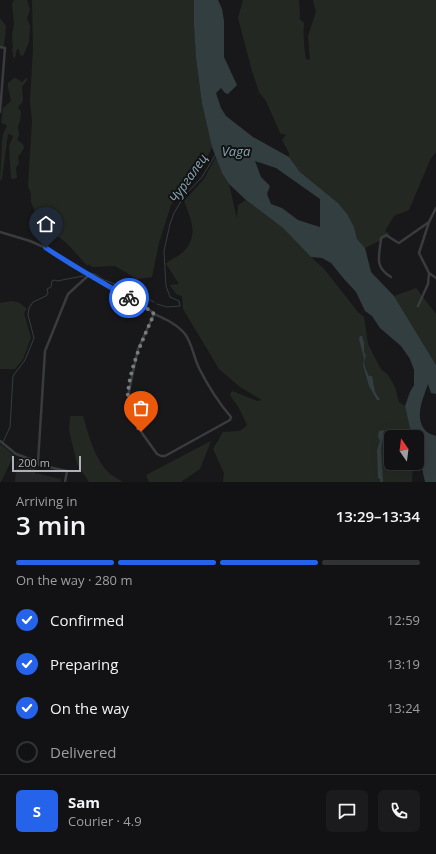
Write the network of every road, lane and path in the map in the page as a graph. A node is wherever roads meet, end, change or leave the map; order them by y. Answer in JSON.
{"nodes":[{"id":1,"x":0,"y":48,"type":"edge"},
{"id":2,"x":1,"y":101,"type":"edge"},
{"id":3,"x":0,"y":112,"type":"edge"},
{"id":4,"x":436,"y":208,"type":"edge"},
{"id":5,"x":435,"y":216,"type":"edge"},
{"id":6,"x":430,"y":222,"type":"junction"},
{"id":7,"x":0,"y":232,"type":"edge"},
{"id":8,"x":429,"y":273,"type":"junction"},
{"id":9,"x":90,"y":274,"type":"junction"},
{"id":10,"x":391,"y":277,"type":"dead end"},
{"id":11,"x":436,"y":278,"type":"edge"},
{"id":12,"x":418,"y":306,"type":"dead end"},
{"id":13,"x":154,"y":314,"type":"junction"},
{"id":14,"x":0,"y":440,"type":"edge"},
{"id":15,"x":38,"y":462,"type":"junction"},
{"id":16,"x":64,"y":482,"type":"edge"}],
"edges":[{"from":1,"to":2,"type":"street"},
{"from":2,"to":3,"type":"street"},
{"from":4,"to":5,"type":"street"},
{"from":5,"to":6,"type":"street"},
{"from":6,"to":8,"type":"street"},
{"from":6,"to":10,"type":"street"},
{"from":7,"to":9,"type":"street"},
{"from":8,"to":11,"type":"street"},
{"from":8,"to":12,"type":"street"},
{"from":9,"to":13,"type":"street"},
{"from":9,"to":15,"type":"street"},
{"from":13,"to":13,"type":"street"},
{"from":14,"to":15,"type":"street"},
{"from":15,"to":16,"type":"street"}]}
